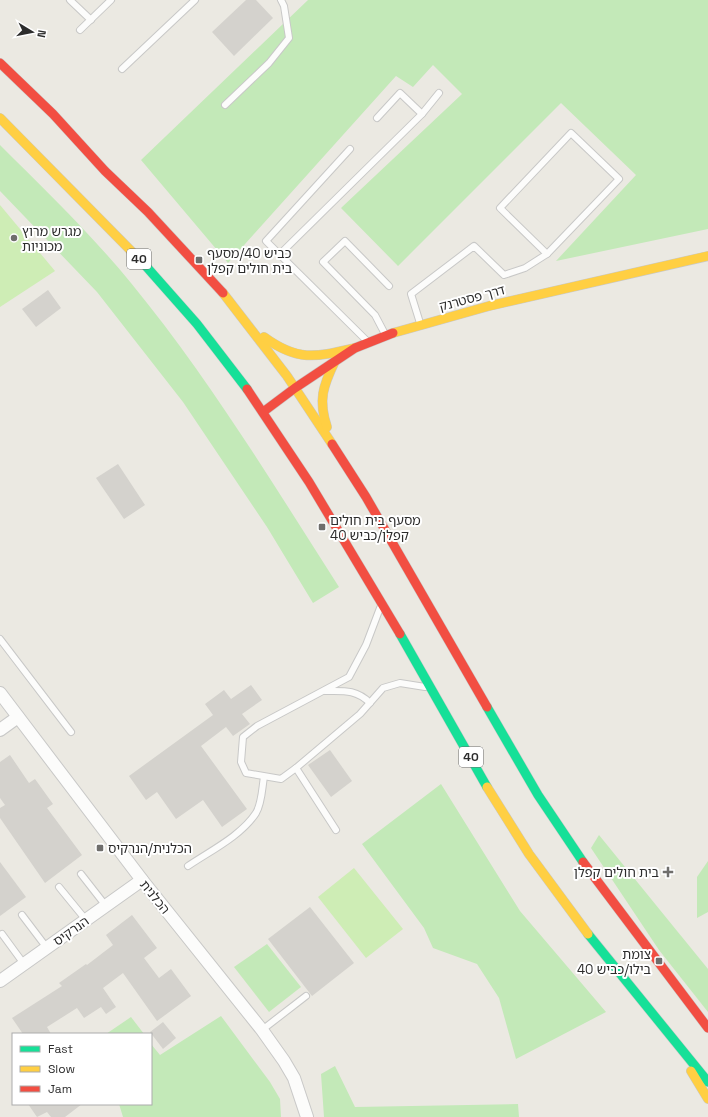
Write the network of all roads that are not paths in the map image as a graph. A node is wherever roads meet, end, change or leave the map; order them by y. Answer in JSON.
{"nodes":[{"id":1,"x":70,"y":0,"type":"edge"},
{"id":2,"x":111,"y":0,"type":"edge"},
{"id":3,"x":195,"y":0,"type":"edge"},
{"id":4,"x":281,"y":0,"type":"edge"},
{"id":5,"x":91,"y":20,"type":"junction"},
{"id":6,"x":80,"y":30,"type":"dead end"},
{"id":7,"x":0,"y":63,"type":"edge"},
{"id":8,"x":122,"y":69,"type":"dead end"},
{"id":9,"x":439,"y":93,"type":"dead end"},
{"id":10,"x":225,"y":105,"type":"dead end"},
{"id":11,"x":422,"y":114,"type":"junction"},
{"id":12,"x":0,"y":118,"type":"edge"},
{"id":13,"x":377,"y":118,"type":"dead end"},
{"id":14,"x":350,"y":149,"type":"dead end"},
{"id":15,"x":280,"y":254,"type":"junction"},
{"id":16,"x":547,"y":254,"type":"junction"},
{"id":17,"x":708,"y":256,"type":"edge"},
{"id":18,"x":389,"y":286,"type":"dead end"},
{"id":19,"x":420,"y":325,"type":"junction"},
{"id":20,"x":253,"y":330,"type":"junction"},
{"id":21,"x":385,"y":336,"type":"junction"},
{"id":22,"x":369,"y":342,"type":"junction"},
{"id":23,"x":355,"y":348,"type":"junction"},
{"id":24,"x":335,"y":361,"type":"junction"},
{"id":25,"x":295,"y":388,"type":"junction"},
{"id":26,"x":263,"y":412,"type":"junction"},
{"id":27,"x":335,"y":448,"type":"junction"},
{"id":28,"x":381,"y":604,"type":"junction"},
{"id":29,"x":0,"y":639,"type":"edge"},
{"id":30,"x":430,"y":688,"type":"junction"},
{"id":31,"x":323,"y":691,"type":"junction"},
{"id":32,"x":0,"y":693,"type":"edge"},
{"id":33,"x":370,"y":703,"type":"junction"},
{"id":34,"x":18,"y":717,"type":"junction"},
{"id":35,"x":0,"y":730,"type":"edge"},
{"id":36,"x":71,"y":732,"type":"dead end"},
{"id":37,"x":296,"y":768,"type":"junction"},
{"id":38,"x":264,"y":777,"type":"junction"},
{"id":39,"x":336,"y":830,"type":"dead end"},
{"id":40,"x":188,"y":866,"type":"dead end"},
{"id":41,"x":81,"y":874,"type":"dead end"},
{"id":42,"x":142,"y":880,"type":"junction"},
{"id":43,"x":60,"y":887,"type":"dead end"},
{"id":44,"x":106,"y":906,"type":"junction"},
{"id":45,"x":22,"y":915,"type":"dead end"},
{"id":46,"x":86,"y":920,"type":"junction"},
{"id":47,"x":2,"y":934,"type":"dead end"},
{"id":48,"x":47,"y":948,"type":"junction"},
{"id":49,"x":24,"y":964,"type":"junction"},
{"id":50,"x":0,"y":981,"type":"edge"},
{"id":51,"x":306,"y":996,"type":"dead end"},
{"id":52,"x":708,"y":1028,"type":"edge"},
{"id":53,"x":262,"y":1030,"type":"junction"},
{"id":54,"x":668,"y":1033,"type":"junction"},
{"id":55,"x":708,"y":1082,"type":"edge"},
{"id":56,"x":708,"y":1099,"type":"edge"},
{"id":57,"x":302,"y":1105,"type":"junction"},
{"id":58,"x":299,"y":1117,"type":"edge"},
{"id":59,"x":308,"y":1117,"type":"edge"}],
"edges":[{"from":1,"to":5,"type":"lane"},
{"from":2,"to":5,"type":"lane"},
{"from":3,"to":8,"type":"lane"},
{"from":4,"to":10,"type":"lane"},
{"from":5,"to":6,"type":"lane"},
{"from":7,"to":20,"type":"main road"},
{"from":9,"to":11,"type":"lane"},
{"from":11,"to":13,"type":"lane"},
{"from":11,"to":15,"type":"lane"},
{"from":12,"to":26,"type":"main road","number":"40"},
{"from":14,"to":15,"type":"lane"},
{"from":15,"to":22,"type":"lane"},
{"from":16,"to":16,"type":"lane"},
{"from":16,"to":19,"type":"lane"},
{"from":17,"to":19,"type":"main road","name":"דרך פסטרנק"},
{"from":18,"to":21,"type":"lane"},
{"from":19,"to":21,"type":"main road","name":"דרך פסטרנק"},
{"from":20,"to":23,"type":"main road"},
{"from":20,"to":25,"type":"main road"},
{"from":21,"to":22,"type":"main road","name":"דרך פסטרנק"},
{"from":22,"to":23,"type":"main road","name":"דרך פסטרנק"},
{"from":23,"to":24,"type":"main road","name":"דרך פסטרנק"},
{"from":24,"to":25,"type":"main road","name":"דרך פסטרנק"},
{"from":24,"to":27,"type":"main road"},
{"from":25,"to":26,"type":"main road","name":"דרך פסטרנק"},
{"from":25,"to":27,"type":"main road"},
{"from":26,"to":28,"type":"main road","number":"40"},
{"from":27,"to":52,"type":"main road"},
{"from":28,"to":30,"type":"main road","number":"40"},
{"from":28,"to":31,"type":"lane"},
{"from":29,"to":36,"type":"lane"},
{"from":30,"to":33,"type":"lane"},
{"from":30,"to":54,"type":"main road","number":"40"},
{"from":31,"to":33,"type":"lane"},
{"from":31,"to":38,"type":"lane"},
{"from":32,"to":34,"type":"street","name":"הכלנית"},
{"from":33,"to":37,"type":"lane"},
{"from":34,"to":35,"type":"street"},
{"from":34,"to":42,"type":"street","name":"הכלנית"},
{"from":37,"to":38,"type":"lane"},
{"from":37,"to":39,"type":"lane"},
{"from":38,"to":40,"type":"lane"},
{"from":41,"to":44,"type":"lane"},
{"from":42,"to":44,"type":"street","name":"הנרקיס"},
{"from":42,"to":53,"type":"street","name":"הכלנית"},
{"from":43,"to":46,"type":"lane"},
{"from":44,"to":46,"type":"street","name":"הנרקיס"},
{"from":45,"to":48,"type":"lane"},
{"from":46,"to":48,"type":"street","name":"הנרקיס"},
{"from":47,"to":49,"type":"lane"},
{"from":48,"to":49,"type":"street","name":"הנרקיס"},
{"from":49,"to":50,"type":"street","name":"הנרקיס"},
{"from":51,"to":53,"type":"lane"},
{"from":53,"to":57,"type":"street","name":"הכלנית"},
{"from":54,"to":55,"type":"main road","number":"40"},
{"from":54,"to":56,"type":"main road"},
{"from":57,"to":58,"type":"street"},
{"from":57,"to":59,"type":"street","name":"הכלנית"}]}
